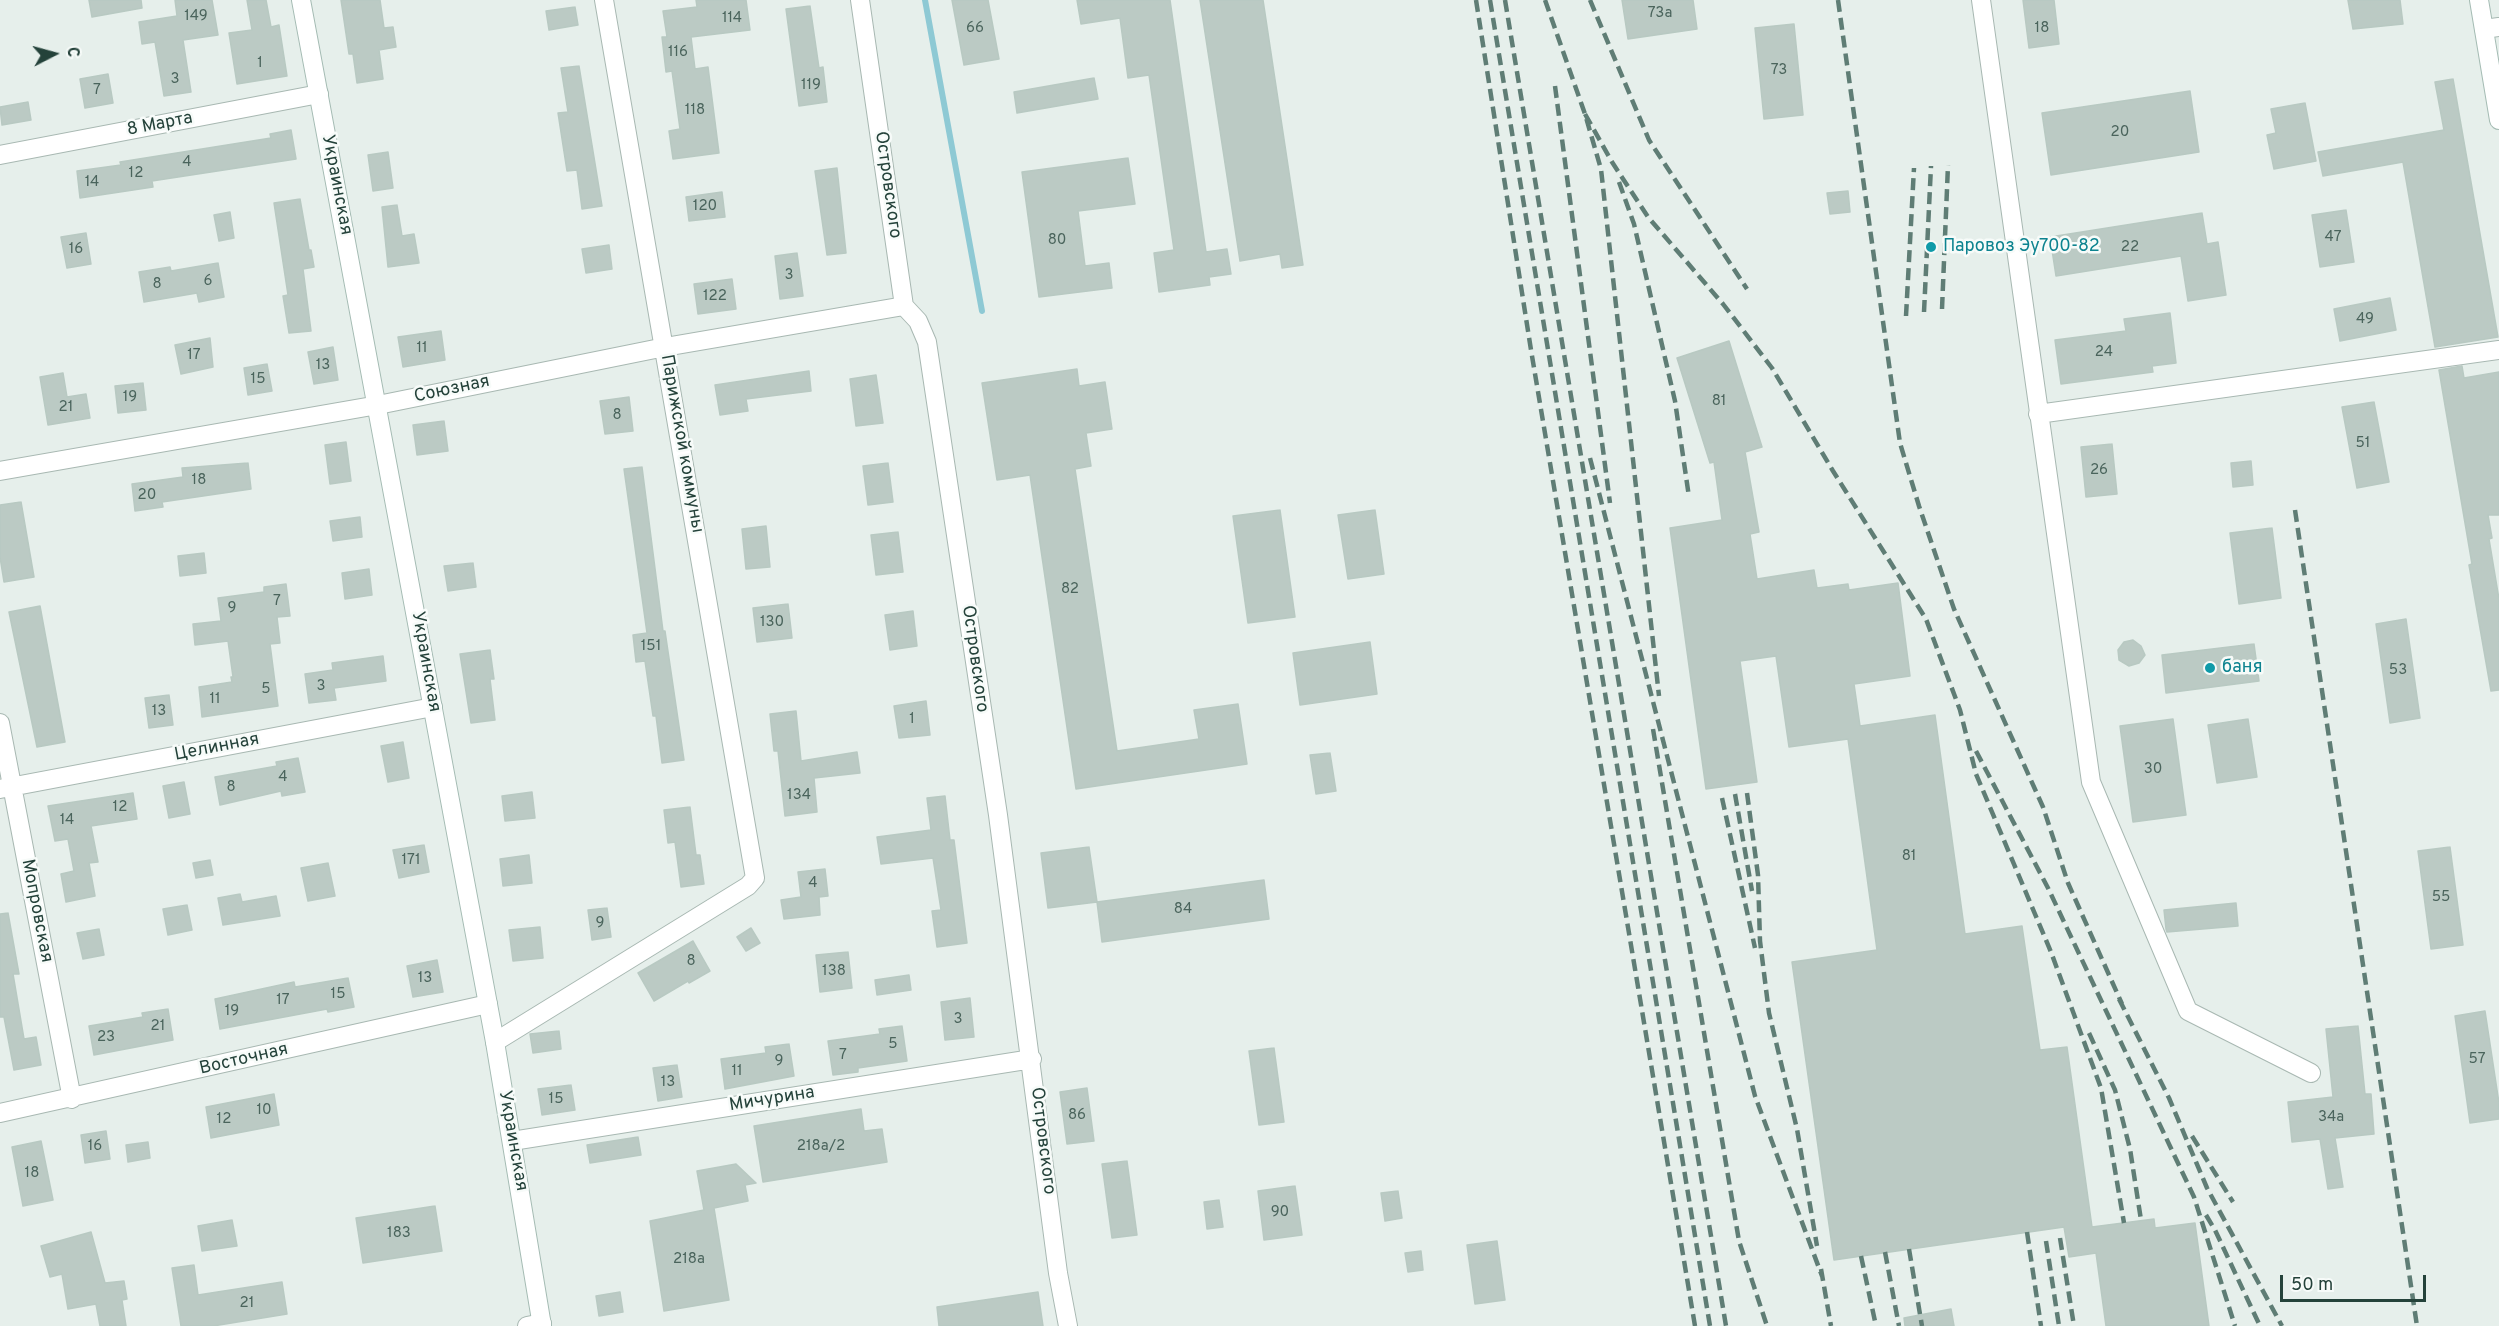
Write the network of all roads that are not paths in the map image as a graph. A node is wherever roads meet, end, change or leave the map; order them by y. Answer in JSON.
{"nodes":[{"id":1,"x":301,"y":0,"type":"edge"},
{"id":2,"x":604,"y":0,"type":"edge"},
{"id":3,"x":860,"y":0,"type":"edge"},
{"id":4,"x":1981,"y":0,"type":"edge"},
{"id":5,"x":2479,"y":0,"type":"edge"},
{"id":6,"x":2491,"y":28,"type":"edge"},
{"id":7,"x":319,"y":94,"type":"junction"},
{"id":8,"x":2499,"y":120,"type":"edge"},
{"id":9,"x":0,"y":155,"type":"edge"},
{"id":10,"x":904,"y":306,"type":"junction"},
{"id":11,"x":664,"y":347,"type":"junction"},
{"id":12,"x":2499,"y":350,"type":"edge"},
{"id":13,"x":378,"y":405,"type":"junction"},
{"id":14,"x":2038,"y":414,"type":"junction"},
{"id":15,"x":0,"y":471,"type":"edge"},
{"id":16,"x":434,"y":707,"type":"junction"},
{"id":17,"x":0,"y":723,"type":"edge"},
{"id":18,"x":6,"y":788,"type":"edge"},
{"id":19,"x":488,"y":1004,"type":"junction"},
{"id":20,"x":495,"y":1042,"type":"junction"},
{"id":21,"x":1032,"y":1059,"type":"junction"},
{"id":22,"x":2311,"y":1073,"type":"dead end"},
{"id":23,"x":72,"y":1099,"type":"junction"},
{"id":24,"x":0,"y":1113,"type":"edge"},
{"id":25,"x":512,"y":1141,"type":"junction"},
{"id":26,"x":537,"y":1325,"type":"edge"},
{"id":27,"x":1068,"y":1326,"type":"edge"}],
"edges":[{"from":1,"to":7,"type":"street","name":"Украинская"},
{"from":2,"to":11,"type":"street","name":"Парижской коммуны"},
{"from":3,"to":10,"type":"street","name":"Островского"},
{"from":4,"to":14,"type":"street"},
{"from":5,"to":6,"type":"street"},
{"from":6,"to":8,"type":"street"},
{"from":7,"to":9,"type":"street","name":"8 Марта"},
{"from":7,"to":13,"type":"street","name":"Украинская"},
{"from":10,"to":11,"type":"street","name":"Союзная"},
{"from":10,"to":21,"type":"street","name":"Островского"},
{"from":11,"to":13,"type":"street","name":"Союзная"},
{"from":11,"to":20,"type":"street","name":"Парижской коммуны"},
{"from":12,"to":14,"type":"street"},
{"from":13,"to":15,"type":"street","name":"Союзная"},
{"from":13,"to":16,"type":"street","name":"Украинская"},
{"from":14,"to":22,"type":"street"},
{"from":16,"to":18,"type":"street","name":"Целинная"},
{"from":16,"to":19,"type":"street","name":"Украинская"},
{"from":17,"to":18,"type":"street","name":"Мопровская"},
{"from":18,"to":23,"type":"street","name":"Мопровская"},
{"from":19,"to":20,"type":"street","name":"Украинская"},
{"from":19,"to":23,"type":"street","name":"Восточная"},
{"from":20,"to":25,"type":"street","name":"Украинская"},
{"from":21,"to":25,"type":"street","name":"Мичурина"},
{"from":21,"to":27,"type":"street","name":"Островского"},
{"from":23,"to":24,"type":"street","name":"Восточная"},
{"from":25,"to":26,"type":"street","name":"Украинская"}]}
